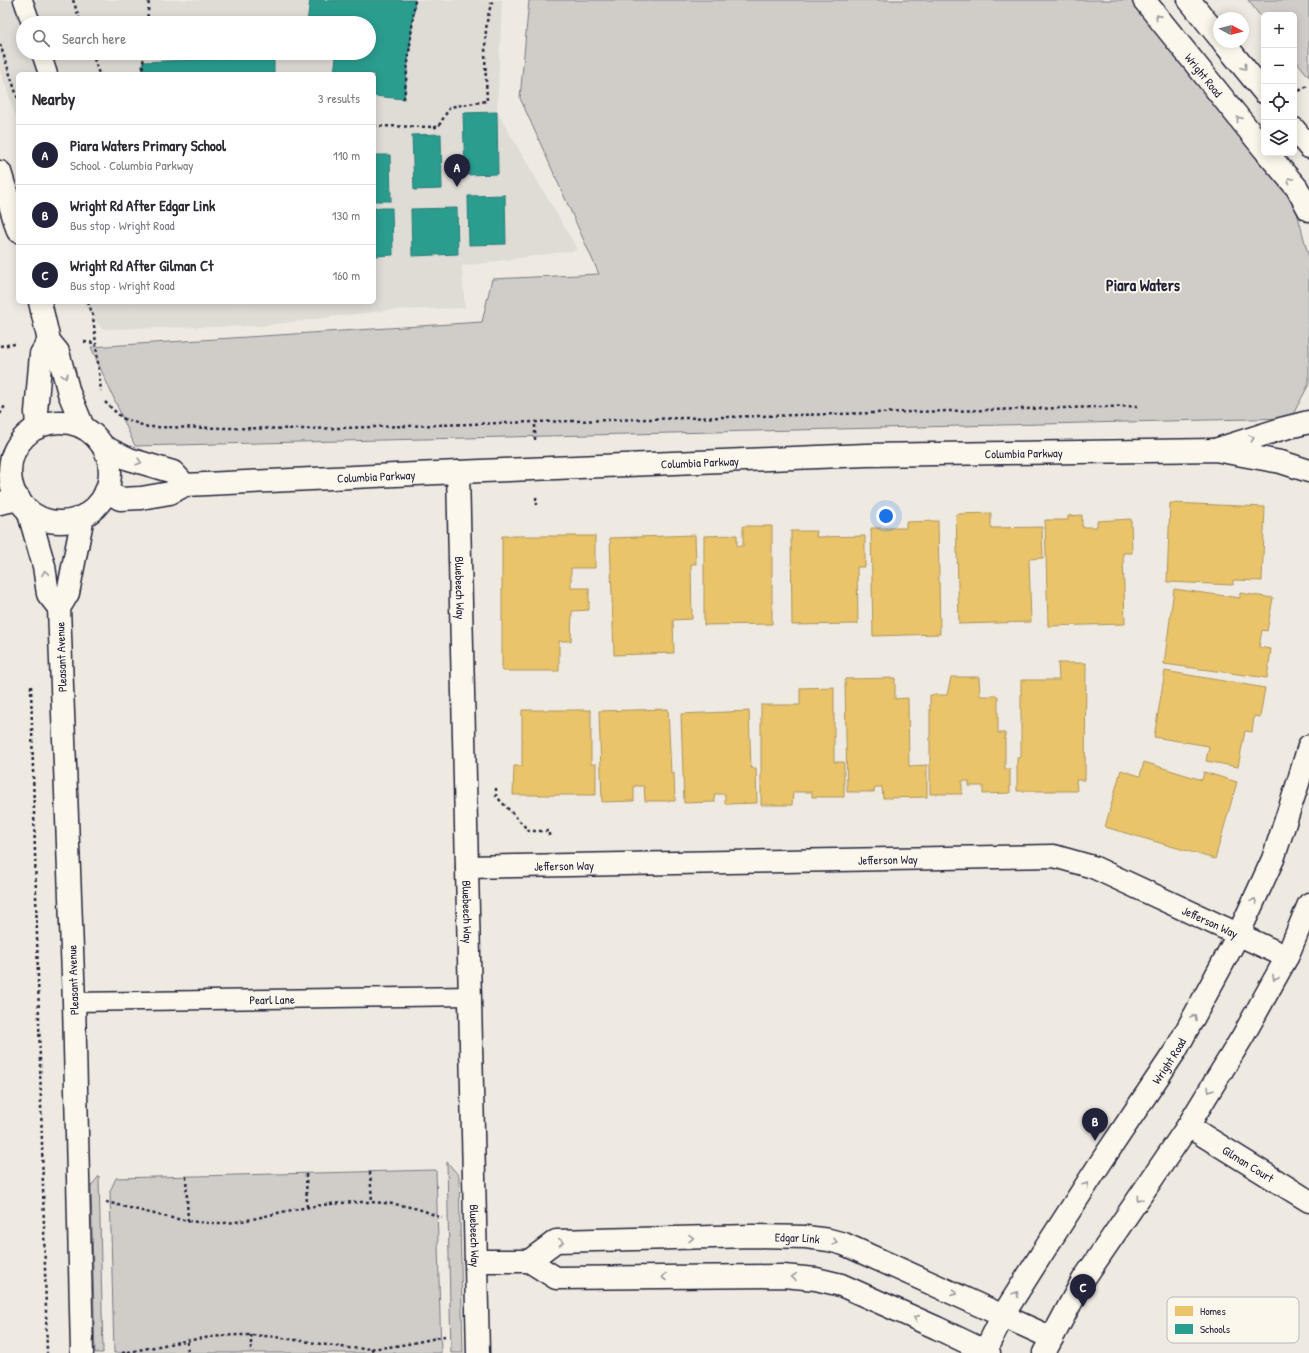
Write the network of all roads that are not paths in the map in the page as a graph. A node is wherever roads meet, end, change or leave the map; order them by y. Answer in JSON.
{"nodes":[{"id":1,"x":23,"y":0,"type":"edge"},
{"id":2,"x":1144,"y":0,"type":"edge"},
{"id":3,"x":1189,"y":0,"type":"edge"},
{"id":4,"x":29,"y":16,"type":"edge"},
{"id":5,"x":1213,"y":30,"type":"edge"},
{"id":6,"x":1228,"y":48,"type":"edge"},
{"id":7,"x":43,"y":60,"type":"edge"},
{"id":8,"x":47,"y":72,"type":"edge"},
{"id":9,"x":1261,"y":88,"type":"edge"},
{"id":10,"x":1297,"y":133,"type":"edge"},
{"id":11,"x":1261,"y":145,"type":"edge"},
{"id":12,"x":1309,"y":147,"type":"edge"},
{"id":13,"x":1270,"y":156,"type":"edge"},
{"id":14,"x":0,"y":172,"type":"edge"},
{"id":15,"x":1309,"y":210,"type":"edge"},
{"id":16,"x":16,"y":219,"type":"edge"},
{"id":17,"x":40,"y":304,"type":"edge"},
{"id":18,"x":49,"y":341,"type":"junction"},
{"id":19,"x":1309,"y":422,"type":"edge"},
{"id":20,"x":83,"y":427,"type":"junction"},
{"id":21,"x":37,"y":428,"type":"junction"},
{"id":22,"x":104,"y":447,"type":"junction"},
{"id":23,"x":1215,"y":450,"type":"junction"},
{"id":24,"x":7,"y":456,"type":"edge"},
{"id":25,"x":1309,"y":471,"type":"edge"},
{"id":26,"x":458,"y":472,"type":"junction"},
{"id":27,"x":185,"y":485,"type":"junction"},
{"id":28,"x":106,"y":491,"type":"junction"},
{"id":29,"x":16,"y":504,"type":"edge"},
{"id":30,"x":83,"y":516,"type":"junction"},
{"id":31,"x":59,"y":608,"type":"junction"},
{"id":32,"x":1309,"y":746,"type":"edge"},
{"id":33,"x":1304,"y":784,"type":"edge"},
{"id":34,"x":467,"y":867,"type":"junction"},
{"id":35,"x":1309,"y":904,"type":"edge"},
{"id":36,"x":1238,"y":935,"type":"junction"},
{"id":37,"x":1286,"y":957,"type":"junction"},
{"id":38,"x":470,"y":996,"type":"junction"},
{"id":39,"x":74,"y":1002,"type":"junction"},
{"id":40,"x":1188,"y":1126,"type":"junction"},
{"id":41,"x":1309,"y":1201,"type":"edge"},
{"id":42,"x":476,"y":1261,"type":"junction"},
{"id":43,"x":529,"y":1261,"type":"junction"},
{"id":44,"x":1003,"y":1315,"type":"junction"},
{"id":45,"x":1048,"y":1346,"type":"edge"},
{"id":46,"x":986,"y":1352,"type":"edge"},
{"id":47,"x":82,"y":1353,"type":"edge"},
{"id":48,"x":478,"y":1353,"type":"edge"}],
"edges":[{"from":1,"to":4,"type":"lane"},
{"from":11,"to":2,"type":"street","name":"Wright Road","one_way":true},
{"from":3,"to":5,"type":"street"},
{"from":6,"to":9,"type":"street","one_way":true},
{"from":7,"to":8,"type":"lane"},
{"from":10,"to":12,"type":"street"},
{"from":15,"to":13,"type":"street","one_way":true},
{"from":14,"to":16,"type":"street"},
{"from":17,"to":18,"type":"street"},
{"from":18,"to":20,"type":"street","one_way":true},
{"from":18,"to":21,"type":"street"},
{"from":23,"to":19,"type":"street","name":"Columbia Parkway","one_way":true},
{"from":20,"to":21,"type":"street"},
{"from":20,"to":22,"type":"street"},
{"from":21,"to":24,"type":"street"},
{"from":22,"to":27,"type":"street","one_way":true},
{"from":22,"to":28,"type":"street"},
{"from":23,"to":25,"type":"street","name":"Columbia Parkway"},
{"from":23,"to":26,"type":"street","name":"Columbia Parkway"},
{"from":24,"to":29,"type":"street"},
{"from":26,"to":27,"type":"street","name":"Columbia Parkway"},
{"from":26,"to":34,"type":"street","name":"Bluebeech Way"},
{"from":27,"to":28,"type":"street","name":"Columbia Parkway"},
{"from":28,"to":30,"type":"street"},
{"from":29,"to":30,"type":"street"},
{"from":31,"to":29,"type":"street","name":"Pleasant Avenue","one_way":true},
{"from":30,"to":31,"type":"street","name":"Pleasant Avenue"},
{"from":31,"to":39,"type":"street","name":"Pleasant Avenue"},
{"from":32,"to":33,"type":"street","name":"Wright Road"},
{"from":36,"to":33,"type":"street","name":"Wright Road","one_way":true},
{"from":34,"to":36,"type":"street","name":"Jefferson Way"},
{"from":34,"to":38,"type":"street","name":"Bluebeech Way"},
{"from":35,"to":37,"type":"street"},
{"from":36,"to":37,"type":"street","name":"Jefferson Way"},
{"from":44,"to":36,"type":"street","name":"Wright Road","one_way":true},
{"from":37,"to":40,"type":"street","one_way":true},
{"from":38,"to":39,"type":"lane","name":"Pearl Lane"},
{"from":38,"to":42,"type":"street","name":"Bluebeech Way"},
{"from":39,"to":47,"type":"street","name":"Pleasant Avenue"},
{"from":40,"to":41,"type":"street","name":"Gilman Court"},
{"from":40,"to":45,"type":"street","one_way":true},
{"from":42,"to":43,"type":"street"},
{"from":42,"to":48,"type":"street","name":"Bluebeech Way"},
{"from":43,"to":44,"type":"street","name":"Edgar Link","one_way":true},
{"from":46,"to":43,"type":"street","one_way":true},
{"from":44,"to":45,"type":"street","name":"Edgar Link"},
{"from":44,"to":46,"type":"street","name":"Wright Road"}]}
